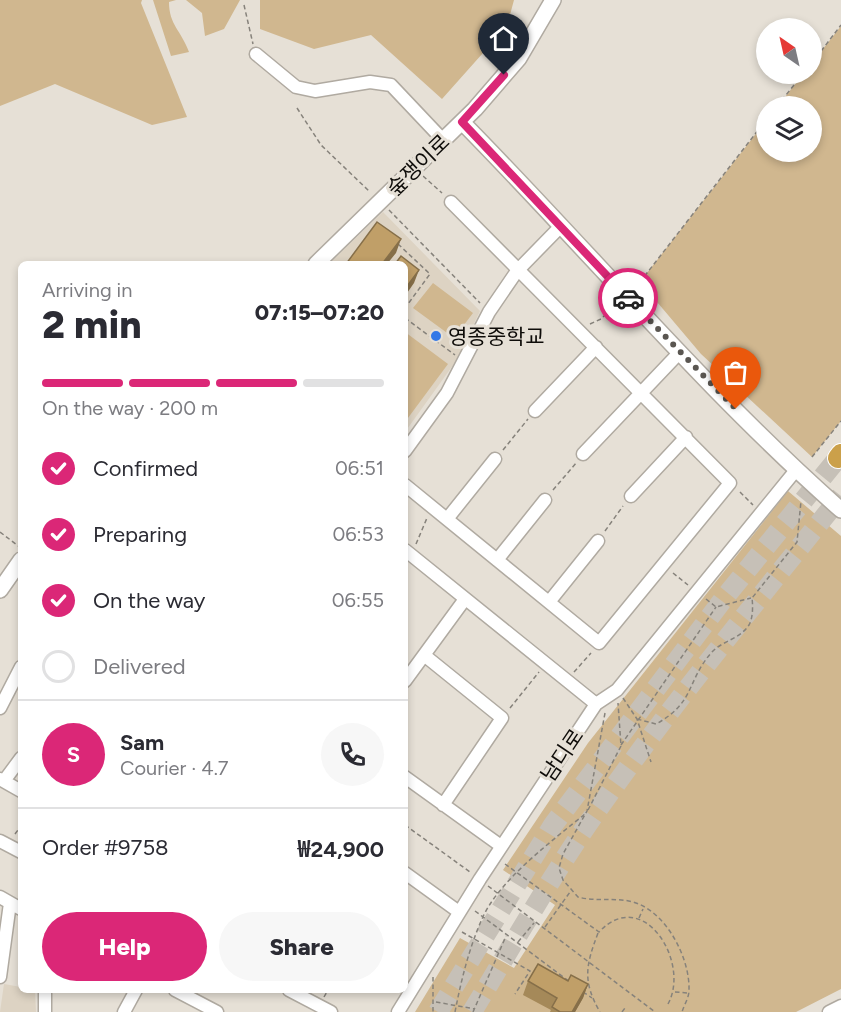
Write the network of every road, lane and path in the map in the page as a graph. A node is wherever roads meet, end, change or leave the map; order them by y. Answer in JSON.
{"nodes":[{"id":1,"x":553,"y":0,"type":"edge"},
{"id":2,"x":244,"y":5,"type":"dead end"},
{"id":3,"x":841,"y":25,"type":"edge"},
{"id":4,"x":822,"y":50,"type":"edge"},
{"id":5,"x":256,"y":54,"type":"joint"},
{"id":6,"x":795,"y":84,"type":"edge"},
{"id":7,"x":785,"y":96,"type":"edge"},
{"id":8,"x":297,"y":108,"type":"dead end"},
{"id":9,"x":462,"y":122,"type":"junction"},
{"id":10,"x":756,"y":133,"type":"edge"},
{"id":11,"x":443,"y":140,"type":"junction"},
{"id":12,"x":423,"y":176,"type":"dead end"},
{"id":13,"x":380,"y":202,"type":"junction"},
{"id":14,"x":451,"y":202,"type":"joint"},
{"id":15,"x":560,"y":227,"type":"junction"},
{"id":16,"x":398,"y":244,"type":"edge"},
{"id":17,"x":319,"y":261,"type":"edge"},
{"id":18,"x":517,"y":271,"type":"junction"},
{"id":19,"x":640,"y":282,"type":"dead end"},
{"id":20,"x":408,"y":304,"type":"edge"},
{"id":21,"x":611,"y":309,"type":"dead end"},
{"id":22,"x":489,"y":312,"type":"junction"},
{"id":23,"x":408,"y":320,"type":"edge"},
{"id":24,"x":578,"y":329,"type":"junction"},
{"id":25,"x":596,"y":347,"type":"junction"},
{"id":26,"x":680,"y":352,"type":"junction"},
{"id":27,"x":464,"y":361,"type":"junction"},
{"id":28,"x":642,"y":391,"type":"junction"},
{"id":29,"x":534,"y":411,"type":"joint"},
{"id":30,"x":841,"y":421,"type":"edge"},
{"id":31,"x":686,"y":437,"type":"junction"},
{"id":32,"x":408,"y":447,"type":"edge"},
{"id":33,"x":583,"y":454,"type":"joint"},
{"id":34,"x":812,"y":457,"type":"dead end"},
{"id":35,"x":495,"y":459,"type":"joint"},
{"id":36,"x":796,"y":470,"type":"junction"},
{"id":37,"x":730,"y":483,"type":"junction"},
{"id":38,"x":408,"y":487,"type":"edge"},
{"id":39,"x":631,"y":496,"type":"joint"},
{"id":40,"x":545,"y":500,"type":"joint"},
{"id":41,"x":801,"y":501,"type":"dead end"},
{"id":42,"x":432,"y":507,"type":"junction"},
{"id":43,"x":841,"y":510,"type":"edge"},
{"id":44,"x":762,"y":513,"type":"junction"},
{"id":45,"x":447,"y":519,"type":"junction"},
{"id":46,"x":0,"y":532,"type":"edge"},
{"id":47,"x":598,"y":541,"type":"joint"},
{"id":48,"x":18,"y":546,"type":"edge"},
{"id":49,"x":408,"y":550,"type":"edge"},
{"id":50,"x":408,"y":553,"type":"edge"},
{"id":51,"x":497,"y":560,"type":"junction"},
{"id":52,"x":18,"y":564,"type":"edge"},
{"id":53,"x":0,"y":590,"type":"edge"},
{"id":54,"x":465,"y":599,"type":"junction"},
{"id":55,"x":549,"y":602,"type":"junction"},
{"id":56,"x":716,"y":607,"type":"dead end"},
{"id":57,"x":599,"y":643,"type":"junction"},
{"id":58,"x":424,"y":655,"type":"junction"},
{"id":59,"x":546,"y":664,"type":"junction"},
{"id":60,"x":18,"y":673,"type":"edge"},
{"id":61,"x":408,"y":677,"type":"edge"},
{"id":62,"x":567,"y":681,"type":"junction"},
{"id":63,"x":612,"y":693,"type":"junction"},
{"id":64,"x":596,"y":704,"type":"junction"},
{"id":65,"x":0,"y":708,"type":"edge"},
{"id":66,"x":502,"y":718,"type":"junction"},
{"id":67,"x":637,"y":719,"type":"junction"},
{"id":68,"x":621,"y":746,"type":"junction"},
{"id":69,"x":18,"y":761,"type":"edge"},
{"id":70,"x":651,"y":762,"type":"dead end"},
{"id":71,"x":408,"y":779,"type":"edge"},
{"id":72,"x":2,"y":780,"type":"edge"},
{"id":73,"x":18,"y":789,"type":"edge"},
{"id":74,"x":443,"y":805,"type":"junction"},
{"id":75,"x":587,"y":812,"type":"junction"},
{"id":76,"x":408,"y":827,"type":"edge"},
{"id":77,"x":0,"y":841,"type":"edge"},
{"id":78,"x":501,"y":846,"type":"junction"},
{"id":79,"x":18,"y":850,"type":"edge"},
{"id":80,"x":494,"y":857,"type":"junction"},
{"id":81,"x":517,"y":871,"type":"junction"},
{"id":82,"x":408,"y":875,"type":"edge"},
{"id":83,"x":480,"y":879,"type":"junction"},
{"id":84,"x":571,"y":891,"type":"junction"},
{"id":85,"x":10,"y":903,"type":"edge"},
{"id":86,"x":561,"y":904,"type":"junction"},
{"id":87,"x":462,"y":908,"type":"junction"},
{"id":88,"x":644,"y":908,"type":"junction"},
{"id":89,"x":482,"y":916,"type":"junction"},
{"id":90,"x":639,"y":919,"type":"junction"},
{"id":91,"x":536,"y":921,"type":"junction"},
{"id":92,"x":451,"y":925,"type":"junction"},
{"id":93,"x":544,"y":928,"type":"junction"},
{"id":94,"x":599,"y":932,"type":"junction"},
{"id":95,"x":506,"y":935,"type":"junction"},
{"id":96,"x":475,"y":939,"type":"junction"},
{"id":97,"x":518,"y":943,"type":"junction"},
{"id":98,"x":498,"y":952,"type":"junction"},
{"id":99,"x":431,"y":958,"type":"junction"},
{"id":100,"x":587,"y":961,"type":"junction"},
{"id":101,"x":0,"y":977,"type":"edge"},
{"id":102,"x":573,"y":984,"type":"edge"},
{"id":103,"x":583,"y":991,"type":"edge"},
{"id":104,"x":674,"y":992,"type":"junction"},
{"id":105,"x":45,"y":993,"type":"edge"},
{"id":106,"x":134,"y":993,"type":"edge"},
{"id":107,"x":179,"y":993,"type":"edge"},
{"id":108,"x":295,"y":993,"type":"edge"},
{"id":109,"x":689,"y":993,"type":"junction"},
{"id":110,"x":515,"y":994,"type":"dead end"},
{"id":111,"x":592,"y":998,"type":"junction"},
{"id":112,"x":435,"y":1002,"type":"junction"},
{"id":113,"x":456,"y":1004,"type":"junction"},
{"id":114,"x":668,"y":1004,"type":"dead end"},
{"id":115,"x":841,"y":1006,"type":"edge"},
{"id":116,"x":625,"y":1008,"type":"dead end"},
{"id":117,"x":202,"y":1009,"type":"edge"},
{"id":118,"x":475,"y":1009,"type":"junction"},
{"id":119,"x":45,"y":1012,"type":"edge"},
{"id":120,"x":124,"y":1012,"type":"edge"},
{"id":121,"x":217,"y":1012,"type":"edge"},
{"id":122,"x":331,"y":1012,"type":"edge"},
{"id":123,"x":398,"y":1012,"type":"edge"},
{"id":124,"x":433,"y":1012,"type":"edge"},
{"id":125,"x":455,"y":1012,"type":"edge"},
{"id":126,"x":473,"y":1012,"type":"edge"},
{"id":127,"x":600,"y":1012,"type":"edge"},
{"id":128,"x":622,"y":1012,"type":"edge"},
{"id":129,"x":655,"y":1012,"type":"edge"},
{"id":130,"x":682,"y":1012,"type":"edge"},
{"id":131,"x":829,"y":1012,"type":"edge"}],
"edges":[{"from":1,"to":9,"type":"street","name":"숲쟁이로"},
{"from":2,"to":5,"type":"path"},
{"from":3,"to":4,"type":"path"},
{"from":5,"to":11,"type":"street"},
{"from":6,"to":7,"type":"path"},
{"from":8,"to":13,"type":"path"},
{"from":9,"to":11,"type":"street","name":"숲쟁이로"},
{"from":9,"to":15,"type":"street"},
{"from":10,"to":19,"type":"path"},
{"from":11,"to":13,"type":"street","name":"숲쟁이로"},
{"from":12,"to":14,"type":"path"},
{"from":13,"to":17,"type":"street","name":"숲쟁이로"},
{"from":13,"to":22,"type":"path"},
{"from":14,"to":18,"type":"street"},
{"from":15,"to":18,"type":"street"},
{"from":15,"to":26,"type":"street"},
{"from":16,"to":20,"type":"path"},
{"from":18,"to":22,"type":"street"},
{"from":18,"to":24,"type":"street"},
{"from":21,"to":24,"type":"path"},
{"from":22,"to":27,"type":"street"},
{"from":23,"to":27,"type":"path"},
{"from":24,"to":25,"type":"street"},
{"from":25,"to":28,"type":"street"},
{"from":25,"to":29,"type":"street"},
{"from":26,"to":28,"type":"street"},
{"from":26,"to":36,"type":"street"},
{"from":27,"to":32,"type":"street"},
{"from":28,"to":31,"type":"street"},
{"from":28,"to":33,"type":"street"},
{"from":29,"to":35,"type":"path"},
{"from":30,"to":34,"type":"path"},
{"from":31,"to":37,"type":"street"},
{"from":31,"to":39,"type":"street"},
{"from":33,"to":40,"type":"path"},
{"from":35,"to":45,"type":"street"},
{"from":36,"to":43,"type":"street"},
{"from":36,"to":44,"type":"street"},
{"from":37,"to":44,"type":"path"},
{"from":37,"to":57,"type":"street"},
{"from":38,"to":42,"type":"street"},
{"from":39,"to":47,"type":"path"},
{"from":40,"to":51,"type":"street"},
{"from":41,"to":67,"type":"path"},
{"from":42,"to":45,"type":"street"},
{"from":42,"to":49,"type":"path"},
{"from":44,"to":63,"type":"street"},
{"from":45,"to":51,"type":"street"},
{"from":46,"to":48,"type":"path"},
{"from":47,"to":55,"type":"street"},
{"from":50,"to":54,"type":"street"},
{"from":51,"to":55,"type":"street"},
{"from":52,"to":53,"type":"street"},
{"from":54,"to":58,"type":"street"},
{"from":54,"to":59,"type":"street"},
{"from":55,"to":57,"type":"street"},
{"from":56,"to":67,"type":"path"},
{"from":57,"to":62,"type":"path"},
{"from":58,"to":61,"type":"street"},
{"from":58,"to":66,"type":"street"},
{"from":59,"to":62,"type":"street"},
{"from":59,"to":66,"type":"path"},
{"from":60,"to":65,"type":"street"},
{"from":62,"to":64,"type":"street"},
{"from":63,"to":64,"type":"street"},
{"from":63,"to":67,"type":"path"},
{"from":63,"to":68,"type":"path"},
{"from":63,"to":75,"type":"path"},
{"from":64,"to":78,"type":"street","name":"남디로"},
{"from":66,"to":74,"type":"street"},
{"from":67,"to":68,"type":"path"},
{"from":67,"to":70,"type":"path"},
{"from":68,"to":75,"type":"path"},
{"from":69,"to":72,"type":"street"},
{"from":71,"to":74,"type":"street"},
{"from":72,"to":73,"type":"street"},
{"from":74,"to":78,"type":"street"},
{"from":75,"to":81,"type":"path"},
{"from":75,"to":84,"type":"path"},
{"from":76,"to":83,"type":"path"},
{"from":77,"to":79,"type":"street"},
{"from":78,"to":80,"type":"street","name":"남디로"},
{"from":80,"to":81,"type":"path"},
{"from":80,"to":83,"type":"street","name":"남디로"},
{"from":81,"to":86,"type":"path"},
{"from":81,"to":89,"type":"path"},
{"from":82,"to":87,"type":"street"},
{"from":83,"to":87,"type":"street","name":"남디로"},
{"from":83,"to":91,"type":"path"},
{"from":84,"to":86,"type":"path"},
{"from":84,"to":88,"type":"path"},
{"from":85,"to":101,"type":"street"},
{"from":86,"to":93,"type":"path"},
{"from":86,"to":94,"type":"path"},
{"from":87,"to":89,"type":"path"},
{"from":87,"to":92,"type":"street","name":"남디로"},
{"from":88,"to":90,"type":"path"},
{"from":88,"to":109,"type":"path"},
{"from":89,"to":95,"type":"path"},
{"from":89,"to":96,"type":"path"},
{"from":90,"to":94,"type":"path"},
{"from":90,"to":104,"type":"path"},
{"from":91,"to":93,"type":"path"},
{"from":91,"to":97,"type":"path"},
{"from":92,"to":96,"type":"path"},
{"from":92,"to":99,"type":"street","name":"남디로"},
{"from":93,"to":100,"type":"path"},
{"from":94,"to":100,"type":"path"},
{"from":95,"to":97,"type":"path"},
{"from":95,"to":98,"type":"path"},
{"from":96,"to":98,"type":"path"},
{"from":96,"to":113,"type":"path"},
{"from":97,"to":102,"type":"path"},
{"from":98,"to":110,"type":"path"},
{"from":98,"to":118,"type":"path"},
{"from":99,"to":112,"type":"path"},
{"from":99,"to":123,"type":"street","name":"남디로"},
{"from":100,"to":111,"type":"path"},
{"from":100,"to":129,"type":"path"},
{"from":103,"to":111,"type":"path"},
{"from":104,"to":109,"type":"path"},
{"from":104,"to":114,"type":"path"},
{"from":105,"to":119,"type":"street"},
{"from":106,"to":120,"type":"street"},
{"from":107,"to":117,"type":"street"},
{"from":108,"to":122,"type":"street"},
{"from":109,"to":130,"type":"path"},
{"from":111,"to":127,"type":"path"},
{"from":112,"to":113,"type":"path"},
{"from":112,"to":124,"type":"path"},
{"from":113,"to":118,"type":"path"},
{"from":113,"to":125,"type":"path"},
{"from":115,"to":131,"type":"street"},
{"from":116,"to":128,"type":"path"},
{"from":117,"to":121,"type":"street"},
{"from":118,"to":126,"type":"path"}]}
